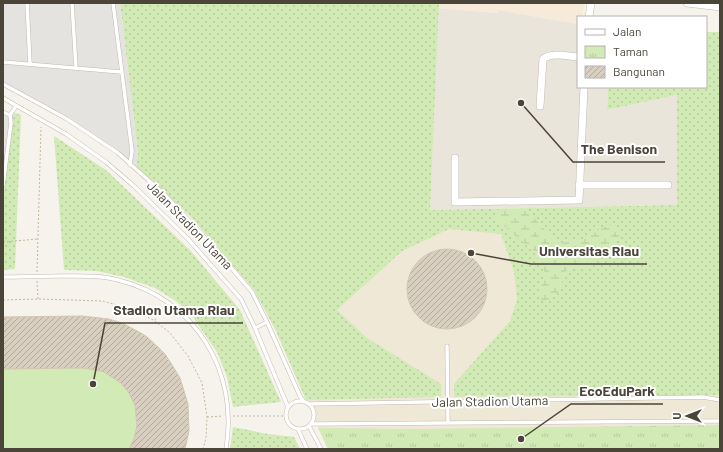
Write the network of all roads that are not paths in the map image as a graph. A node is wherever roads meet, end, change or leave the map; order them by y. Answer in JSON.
{"nodes":[{"id":1,"x":27,"y":3,"type":"edge"},
{"id":2,"x":72,"y":3,"type":"edge"},
{"id":3,"x":113,"y":3,"type":"edge"},
{"id":4,"x":591,"y":3,"type":"edge"},
{"id":5,"x":687,"y":3,"type":"edge"},
{"id":6,"x":720,"y":7,"type":"edge"},
{"id":7,"x":589,"y":16,"type":"edge"},
{"id":8,"x":577,"y":57,"type":"edge"},
{"id":9,"x":3,"y":62,"type":"edge"},
{"id":10,"x":30,"y":64,"type":"junction"},
{"id":11,"x":76,"y":68,"type":"junction"},
{"id":12,"x":122,"y":72,"type":"junction"},
{"id":13,"x":3,"y":84,"type":"edge"},
{"id":14,"x":584,"y":88,"type":"edge"},
{"id":15,"x":3,"y":98,"type":"edge"},
{"id":16,"x":16,"y":106,"type":"junction"},
{"id":17,"x":540,"y":106,"type":"dead end"},
{"id":18,"x":3,"y":112,"type":"edge"},
{"id":19,"x":10,"y":116,"type":"junction"},
{"id":20,"x":455,"y":158,"type":"dead end"},
{"id":21,"x":130,"y":165,"type":"junction"},
{"id":22,"x":3,"y":184,"type":"edge"},
{"id":23,"x":579,"y":185,"type":"junction"},
{"id":24,"x":668,"y":185,"type":"dead end"},
{"id":25,"x":3,"y":277,"type":"edge"},
{"id":26,"x":267,"y":322,"type":"junction"},
{"id":27,"x":255,"y":328,"type":"junction"},
{"id":28,"x":447,"y":346,"type":"dead end"},
{"id":29,"x":720,"y":400,"type":"edge"},
{"id":30,"x":448,"y":402,"type":"junction"},
{"id":31,"x":306,"y":403,"type":"junction"},
{"id":32,"x":288,"y":408,"type":"junction"},
{"id":33,"x":720,"y":421,"type":"edge"},
{"id":34,"x":448,"y":423,"type":"junction"},
{"id":35,"x":310,"y":425,"type":"junction"},
{"id":36,"x":298,"y":429,"type":"junction"},
{"id":37,"x":226,"y":449,"type":"edge"},
{"id":38,"x":307,"y":449,"type":"edge"},
{"id":39,"x":321,"y":449,"type":"edge"}],
"edges":[{"from":1,"to":10,"type":"lane"},
{"from":2,"to":11,"type":"lane"},
{"from":3,"to":12,"type":"lane"},
{"from":4,"to":7,"type":"street"},
{"from":5,"to":6,"type":"street"},
{"from":8,"to":17,"type":"street"},
{"from":9,"to":10,"type":"lane"},
{"from":10,"to":11,"type":"lane"},
{"from":11,"to":12,"type":"lane"},
{"from":12,"to":21,"type":"lane"},
{"from":13,"to":21,"type":"lane","name":"Jalan Stadion Utama"},
{"from":14,"to":23,"type":"street"},
{"from":15,"to":16,"type":"lane","name":"Jalan Stadion Utama"},
{"from":16,"to":19,"type":"lane"},
{"from":16,"to":27,"type":"lane","name":"Jalan Stadion Utama"},
{"from":18,"to":19,"type":"lane"},
{"from":19,"to":22,"type":"lane"},
{"from":20,"to":23,"type":"street"},
{"from":21,"to":26,"type":"lane","name":"Jalan Stadion Utama"},
{"from":23,"to":24,"type":"street"},
{"from":25,"to":37,"type":"lane"},
{"from":26,"to":27,"type":"lane"},
{"from":26,"to":31,"type":"lane","name":"Jalan Stadion Utama"},
{"from":27,"to":32,"type":"lane","name":"Jalan Stadion Utama"},
{"from":28,"to":30,"type":"lane"},
{"from":29,"to":30,"type":"lane","name":"Jalan Stadion Utama"},
{"from":30,"to":31,"type":"lane","name":"Jalan Stadion Utama"},
{"from":30,"to":34,"type":"lane"},
{"from":31,"to":32,"type":"lane"},
{"from":31,"to":35,"type":"lane"},
{"from":32,"to":36,"type":"lane"},
{"from":33,"to":34,"type":"lane","name":"Jalan Stadion Utama"},
{"from":34,"to":35,"type":"lane","name":"Jalan Stadion Utama"},
{"from":35,"to":36,"type":"lane"},
{"from":35,"to":39,"type":"lane"},
{"from":36,"to":38,"type":"lane"}]}
